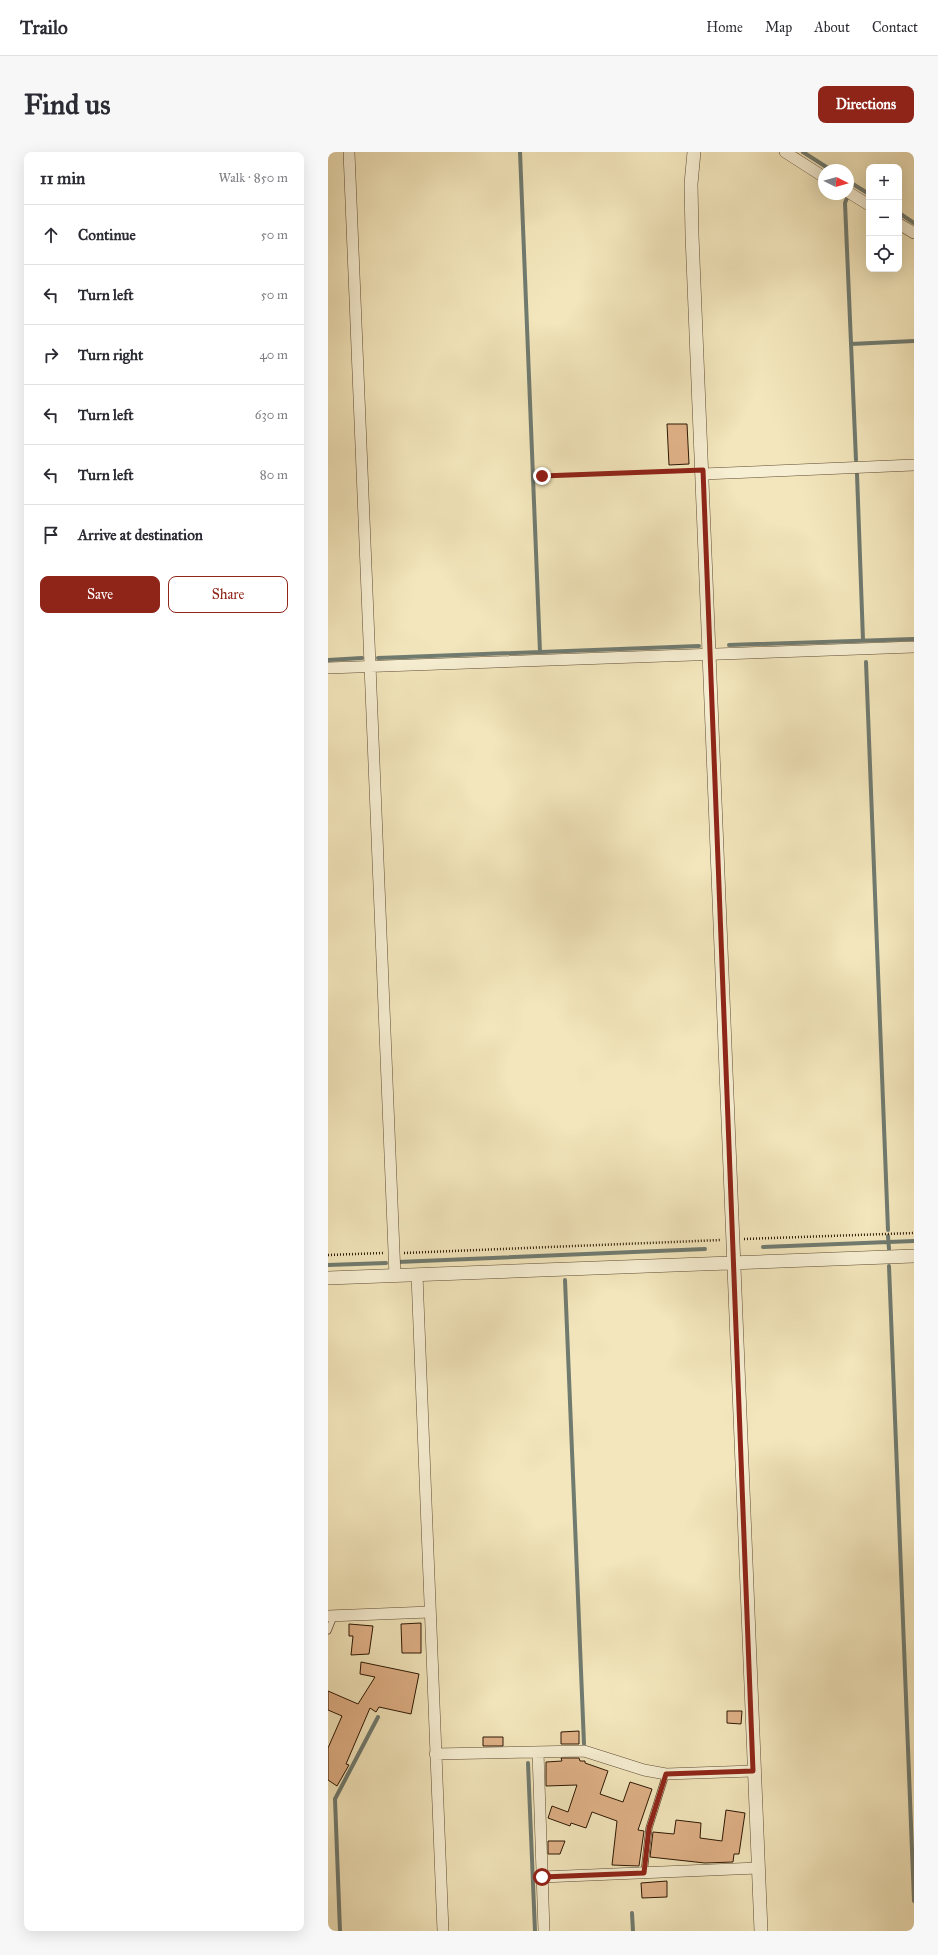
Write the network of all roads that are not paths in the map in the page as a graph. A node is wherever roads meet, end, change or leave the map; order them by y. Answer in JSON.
{"nodes":[{"id":1,"x":349,"y":152,"type":"edge"},
{"id":2,"x":694,"y":152,"type":"edge"},
{"id":3,"x":785,"y":152,"type":"edge"},
{"id":4,"x":818,"y":173,"type":"edge"},
{"id":5,"x":854,"y":196,"type":"edge"},
{"id":6,"x":866,"y":203,"type":"edge"},
{"id":7,"x":902,"y":226,"type":"edge"},
{"id":8,"x":914,"y":233,"type":"edge"},
{"id":9,"x":914,"y":465,"type":"edge"},
{"id":10,"x":703,"y":472,"type":"junction"},
{"id":11,"x":914,"y":647,"type":"edge"},
{"id":12,"x":710,"y":654,"type":"junction"},
{"id":13,"x":369,"y":666,"type":"junction"},
{"id":14,"x":328,"y":668,"type":"edge"},
{"id":15,"x":914,"y":1256,"type":"edge"},
{"id":16,"x":734,"y":1262,"type":"junction"},
{"id":17,"x":395,"y":1276,"type":"junction"},
{"id":18,"x":417,"y":1276,"type":"junction"},
{"id":19,"x":328,"y":1278,"type":"edge"},
{"id":20,"x":430,"y":1612,"type":"junction"},
{"id":21,"x":331,"y":1616,"type":"edge"},
{"id":22,"x":328,"y":1630,"type":"edge"},
{"id":23,"x":538,"y":1752,"type":"junction"},
{"id":24,"x":435,"y":1754,"type":"junction"},
{"id":25,"x":753,"y":1771,"type":"junction"},
{"id":26,"x":666,"y":1774,"type":"junction"},
{"id":27,"x":758,"y":1868,"type":"junction"},
{"id":28,"x":644,"y":1873,"type":"junction"},
{"id":29,"x":542,"y":1877,"type":"junction"},
{"id":30,"x":443,"y":1931,"type":"edge"},
{"id":31,"x":544,"y":1931,"type":"edge"},
{"id":32,"x":760,"y":1931,"type":"edge"}],
"edges":[{"from":1,"to":13,"type":"street"},
{"from":2,"to":10,"type":"street"},
{"from":3,"to":4,"type":"street"},
{"from":5,"to":6,"type":"street"},
{"from":7,"to":8,"type":"street"},
{"from":9,"to":10,"type":"street"},
{"from":10,"to":12,"type":"street"},
{"from":11,"to":12,"type":"street"},
{"from":12,"to":13,"type":"street"},
{"from":12,"to":16,"type":"street"},
{"from":13,"to":14,"type":"street"},
{"from":13,"to":17,"type":"street"},
{"from":15,"to":16,"type":"street"},
{"from":16,"to":18,"type":"street"},
{"from":16,"to":25,"type":"street"},
{"from":17,"to":18,"type":"street"},
{"from":17,"to":19,"type":"street"},
{"from":18,"to":20,"type":"street"},
{"from":20,"to":21,"type":"street"},
{"from":20,"to":24,"type":"street"},
{"from":21,"to":22,"type":"lane"},
{"from":23,"to":24,"type":"street"},
{"from":23,"to":26,"type":"street"},
{"from":23,"to":29,"type":"street"},
{"from":24,"to":30,"type":"street"},
{"from":25,"to":26,"type":"street"},
{"from":25,"to":27,"type":"street"},
{"from":26,"to":28,"type":"lane"},
{"from":27,"to":28,"type":"street"},
{"from":27,"to":32,"type":"street"},
{"from":28,"to":29,"type":"street"},
{"from":29,"to":31,"type":"street"}]}
